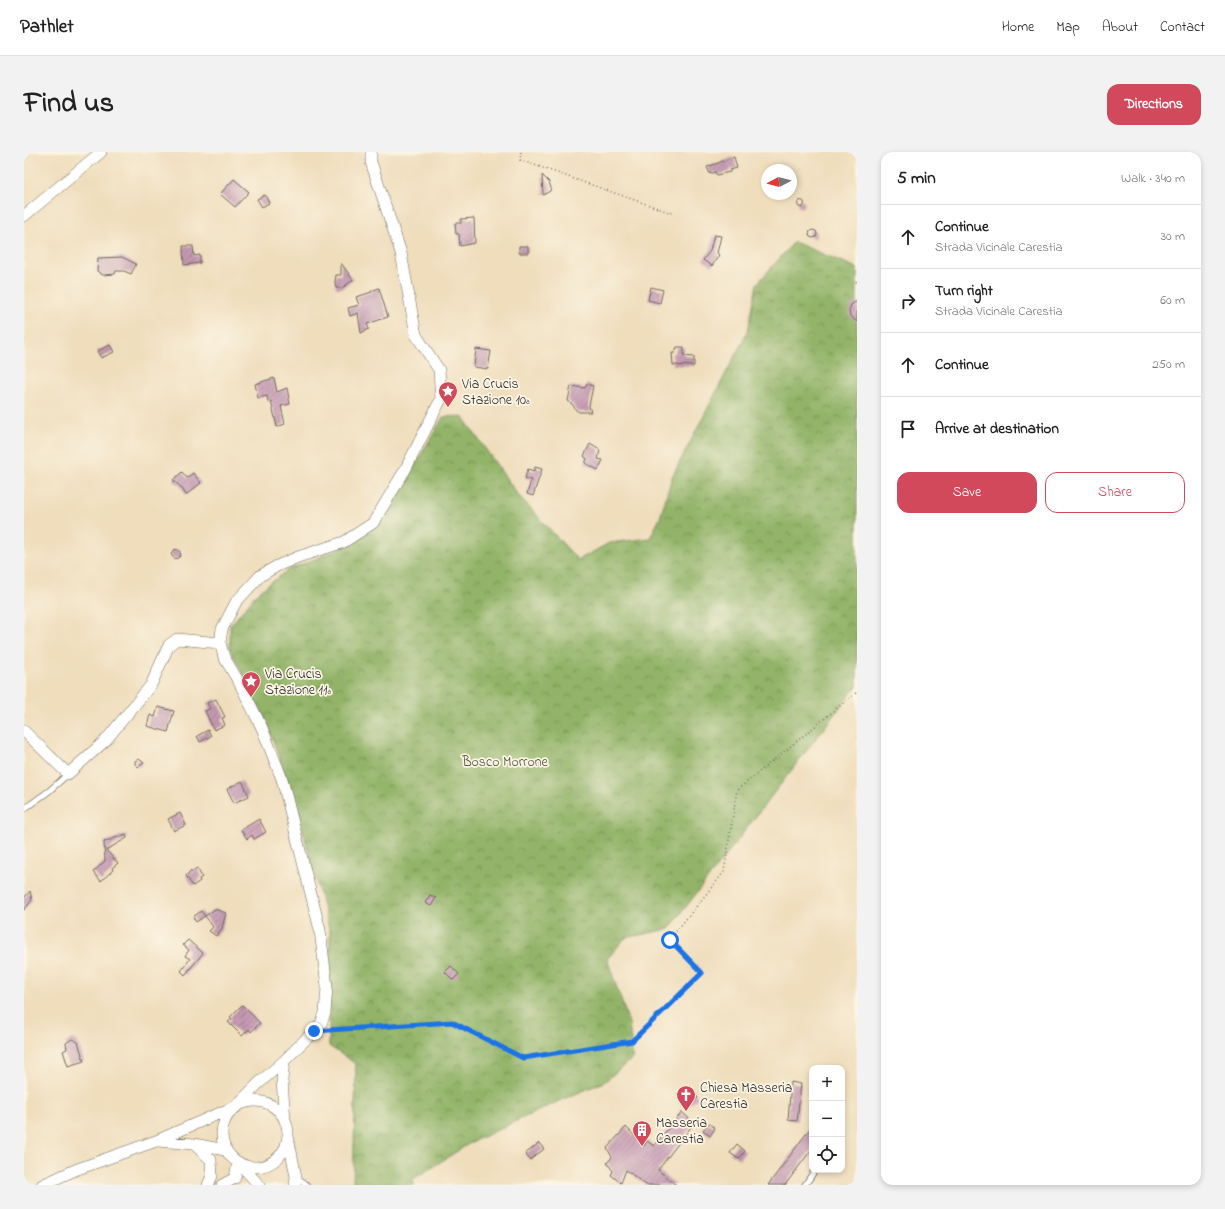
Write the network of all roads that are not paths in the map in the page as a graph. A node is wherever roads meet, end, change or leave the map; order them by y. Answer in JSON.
{"nodes":[{"id":1,"x":101,"y":152,"type":"edge"},
{"id":2,"x":371,"y":152,"type":"edge"},
{"id":3,"x":24,"y":216,"type":"edge"},
{"id":4,"x":220,"y":643,"type":"junction"},
{"id":5,"x":24,"y":731,"type":"edge"},
{"id":6,"x":68,"y":774,"type":"junction"},
{"id":7,"x":24,"y":809,"type":"edge"},
{"id":8,"x":284,"y":1061,"type":"junction"},
{"id":9,"x":236,"y":1106,"type":"junction"},
{"id":10,"x":286,"y":1127,"type":"junction"},
{"id":11,"x":156,"y":1141,"type":"junction"},
{"id":12,"x":194,"y":1144,"type":"junction"},
{"id":13,"x":226,"y":1150,"type":"junction"},
{"id":14,"x":238,"y":1162,"type":"junction"},
{"id":15,"x":813,"y":1173,"type":"edge"},
{"id":16,"x":296,"y":1181,"type":"edge"},
{"id":17,"x":42,"y":1185,"type":"edge"},
{"id":18,"x":208,"y":1185,"type":"edge"},
{"id":19,"x":222,"y":1185,"type":"edge"},
{"id":20,"x":259,"y":1185,"type":"edge"},
{"id":21,"x":307,"y":1185,"type":"edge"},
{"id":22,"x":805,"y":1185,"type":"edge"}],
"edges":[{"from":1,"to":3,"type":"street"},
{"from":2,"to":4,"type":"street"},
{"from":4,"to":6,"type":"street"},
{"from":4,"to":8,"type":"street"},
{"from":5,"to":6,"type":"street"},
{"from":6,"to":7,"type":"lane"},
{"from":8,"to":9,"type":"street"},
{"from":8,"to":10,"type":"street"},
{"from":9,"to":10,"type":"street"},
{"from":9,"to":11,"type":"street"},
{"from":9,"to":13,"type":"street"},
{"from":10,"to":14,"type":"street"},
{"from":10,"to":16,"type":"street"},
{"from":11,"to":12,"type":"street"},
{"from":11,"to":17,"type":"street"},
{"from":12,"to":13,"type":"street"},
{"from":12,"to":18,"type":"street"},
{"from":13,"to":14,"type":"street"},
{"from":14,"to":19,"type":"street"},
{"from":14,"to":20,"type":"street"},
{"from":15,"to":22,"type":"lane"},
{"from":16,"to":21,"type":"lane"}]}
